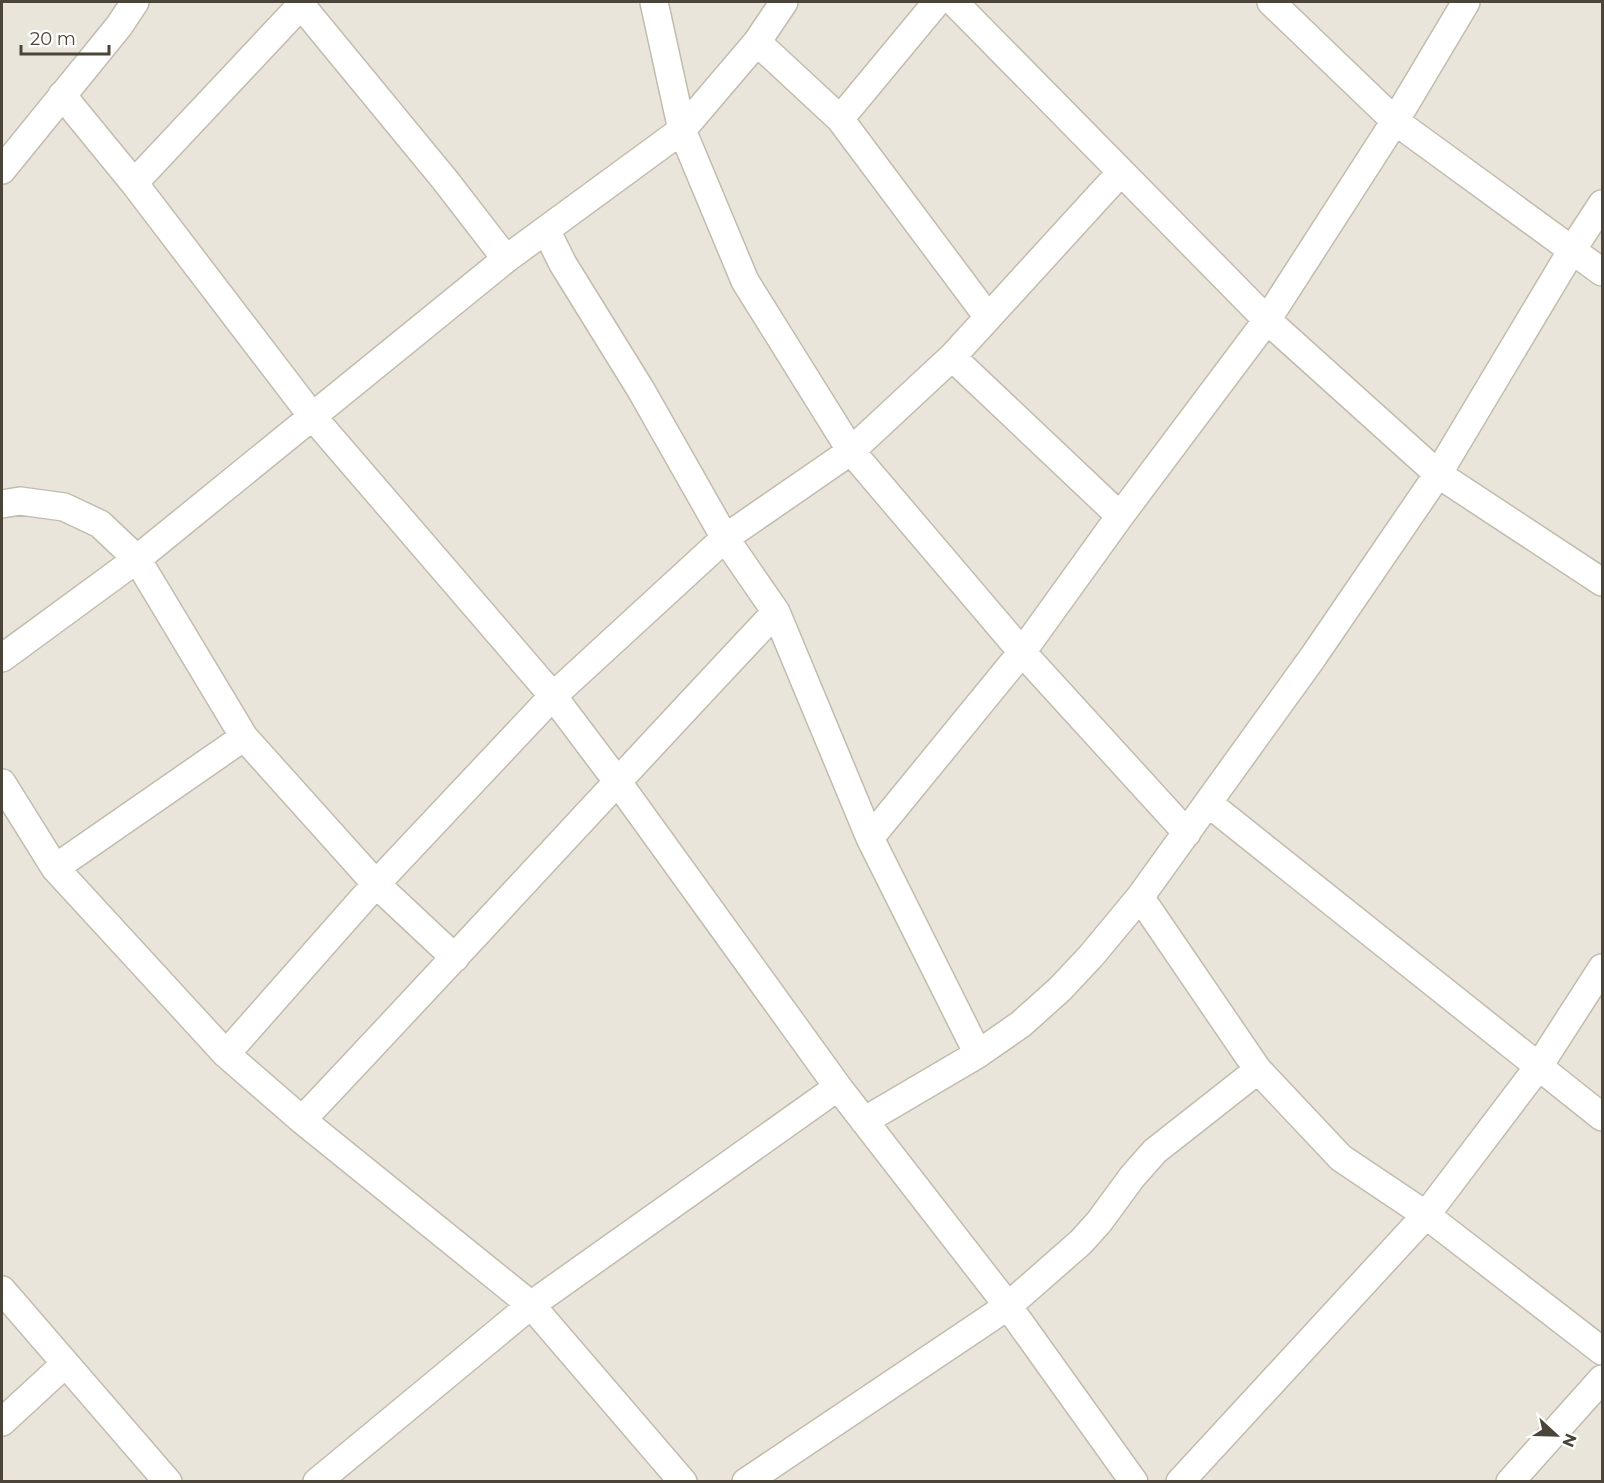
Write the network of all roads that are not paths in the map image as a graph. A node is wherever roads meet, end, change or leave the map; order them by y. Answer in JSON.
{"nodes":[{"id":1,"x":135,"y":2,"type":"edge"},
{"id":2,"x":654,"y":2,"type":"edge"},
{"id":3,"x":783,"y":2,"type":"edge"},
{"id":4,"x":937,"y":2,"type":"edge"},
{"id":5,"x":954,"y":2,"type":"edge"},
{"id":6,"x":1270,"y":2,"type":"edge"},
{"id":7,"x":1466,"y":2,"type":"edge"},
{"id":8,"x":302,"y":3,"type":"edge"},
{"id":9,"x":757,"y":42,"type":"junction"},
{"id":10,"x":62,"y":95,"type":"junction"},
{"id":11,"x":840,"y":119,"type":"junction"},
{"id":12,"x":1395,"y":121,"type":"junction"},
{"id":13,"x":682,"y":130,"type":"junction"},
{"id":14,"x":2,"y":170,"type":"edge"},
{"id":15,"x":1121,"y":171,"type":"junction"},
{"id":16,"x":134,"y":183,"type":"junction"},
{"id":17,"x":1602,"y":204,"type":"edge"},
{"id":18,"x":546,"y":230,"type":"junction"},
{"id":19,"x":1572,"y":250,"type":"junction"},
{"id":20,"x":506,"y":259,"type":"junction"},
{"id":21,"x":1602,"y":272,"type":"edge"},
{"id":22,"x":988,"y":317,"type":"junction"},
{"id":23,"x":1268,"y":320,"type":"junction"},
{"id":24,"x":952,"y":357,"type":"junction"},
{"id":25,"x":312,"y":416,"type":"junction"},
{"id":26,"x":851,"y":452,"type":"junction"},
{"id":27,"x":1438,"y":474,"type":"junction"},
{"id":28,"x":2,"y":504,"type":"edge"},
{"id":29,"x":1120,"y":516,"type":"junction"},
{"id":30,"x":725,"y":538,"type":"junction"},
{"id":31,"x":137,"y":559,"type":"junction"},
{"id":32,"x":1602,"y":582,"type":"edge"},
{"id":33,"x":776,"y":612,"type":"junction"},
{"id":34,"x":1022,"y":652,"type":"junction"},
{"id":35,"x":2,"y":658,"type":"edge"},
{"id":36,"x":553,"y":696,"type":"junction"},
{"id":37,"x":244,"y":737,"type":"junction"},
{"id":38,"x":617,"y":781,"type":"junction"},
{"id":39,"x":2,"y":783,"type":"edge"},
{"id":40,"x":1209,"y":803,"type":"junction"},
{"id":41,"x":1186,"y":833,"type":"junction"},
{"id":42,"x":870,"y":838,"type":"junction"},
{"id":43,"x":55,"y":868,"type":"junction"},
{"id":44,"x":376,"y":884,"type":"junction"},
{"id":45,"x":1140,"y":897,"type":"junction"},
{"id":46,"x":455,"y":958,"type":"junction"},
{"id":47,"x":1602,"y":968,"type":"edge"},
{"id":48,"x":226,"y":1054,"type":"junction"},
{"id":49,"x":978,"y":1054,"type":"junction"},
{"id":50,"x":1539,"y":1066,"type":"junction"},
{"id":51,"x":1258,"y":1070,"type":"junction"},
{"id":52,"x":838,"y":1087,"type":"junction"},
{"id":53,"x":1602,"y":1117,"type":"edge"},
{"id":54,"x":302,"y":1120,"type":"junction"},
{"id":55,"x":864,"y":1121,"type":"junction"},
{"id":56,"x":1426,"y":1215,"type":"junction"},
{"id":57,"x":2,"y":1290,"type":"edge"},
{"id":58,"x":531,"y":1305,"type":"junction"},
{"id":59,"x":1008,"y":1306,"type":"junction"},
{"id":60,"x":1602,"y":1351,"type":"edge"},
{"id":61,"x":65,"y":1364,"type":"junction"},
{"id":62,"x":1602,"y":1379,"type":"edge"},
{"id":63,"x":2,"y":1422,"type":"edge"},
{"id":64,"x":168,"y":1482,"type":"edge"},
{"id":65,"x":316,"y":1482,"type":"edge"},
{"id":66,"x":683,"y":1482,"type":"edge"},
{"id":67,"x":746,"y":1482,"type":"edge"},
{"id":68,"x":1134,"y":1482,"type":"edge"},
{"id":69,"x":1180,"y":1482,"type":"edge"},
{"id":70,"x":1510,"y":1482,"type":"edge"}],
"edges":[{"from":1,"to":10,"type":"street"},
{"from":2,"to":13,"type":"street"},
{"from":3,"to":9,"type":"street"},
{"from":4,"to":11,"type":"street"},
{"from":5,"to":15,"type":"street"},
{"from":6,"to":12,"type":"street"},
{"from":7,"to":12,"type":"street"},
{"from":8,"to":16,"type":"street"},
{"from":8,"to":20,"type":"street"},
{"from":9,"to":11,"type":"street"},
{"from":9,"to":13,"type":"street"},
{"from":10,"to":14,"type":"street"},
{"from":10,"to":16,"type":"street"},
{"from":11,"to":22,"type":"street"},
{"from":12,"to":19,"type":"street"},
{"from":12,"to":23,"type":"street"},
{"from":13,"to":18,"type":"street"},
{"from":13,"to":26,"type":"street"},
{"from":15,"to":22,"type":"street"},
{"from":15,"to":23,"type":"street"},
{"from":16,"to":25,"type":"street"},
{"from":17,"to":19,"type":"street"},
{"from":18,"to":20,"type":"street"},
{"from":18,"to":30,"type":"street"},
{"from":19,"to":21,"type":"street"},
{"from":19,"to":27,"type":"street"},
{"from":20,"to":25,"type":"street"},
{"from":22,"to":24,"type":"street"},
{"from":23,"to":27,"type":"street"},
{"from":23,"to":29,"type":"street"},
{"from":24,"to":26,"type":"street"},
{"from":24,"to":29,"type":"street"},
{"from":25,"to":31,"type":"street"},
{"from":25,"to":36,"type":"street"},
{"from":26,"to":30,"type":"street"},
{"from":26,"to":34,"type":"street"},
{"from":27,"to":32,"type":"street"},
{"from":27,"to":40,"type":"street"},
{"from":28,"to":31,"type":"street"},
{"from":29,"to":34,"type":"street"},
{"from":30,"to":33,"type":"street"},
{"from":30,"to":36,"type":"street"},
{"from":31,"to":35,"type":"street"},
{"from":31,"to":37,"type":"street"},
{"from":33,"to":38,"type":"street"},
{"from":33,"to":42,"type":"street"},
{"from":34,"to":41,"type":"street"},
{"from":34,"to":42,"type":"street"},
{"from":36,"to":38,"type":"street"},
{"from":36,"to":44,"type":"street"},
{"from":37,"to":43,"type":"street"},
{"from":37,"to":44,"type":"street"},
{"from":38,"to":46,"type":"street"},
{"from":38,"to":52,"type":"street"},
{"from":39,"to":43,"type":"street"},
{"from":40,"to":41,"type":"street"},
{"from":40,"to":50,"type":"street"},
{"from":41,"to":45,"type":"street"},
{"from":42,"to":49,"type":"street"},
{"from":43,"to":48,"type":"street"},
{"from":44,"to":46,"type":"street"},
{"from":44,"to":48,"type":"street"},
{"from":45,"to":49,"type":"street"},
{"from":45,"to":51,"type":"street"},
{"from":46,"to":54,"type":"street"},
{"from":47,"to":50,"type":"street"},
{"from":48,"to":54,"type":"street"},
{"from":49,"to":55,"type":"street"},
{"from":50,"to":53,"type":"street"},
{"from":50,"to":56,"type":"street"},
{"from":51,"to":56,"type":"street"},
{"from":51,"to":59,"type":"street"},
{"from":52,"to":55,"type":"street"},
{"from":52,"to":58,"type":"street"},
{"from":54,"to":58,"type":"street"},
{"from":55,"to":59,"type":"street"},
{"from":56,"to":60,"type":"street"},
{"from":56,"to":69,"type":"street"},
{"from":57,"to":61,"type":"street"},
{"from":58,"to":65,"type":"street"},
{"from":58,"to":66,"type":"street"},
{"from":59,"to":67,"type":"street"},
{"from":59,"to":68,"type":"street"},
{"from":61,"to":63,"type":"street"},
{"from":61,"to":64,"type":"street"},
{"from":62,"to":70,"type":"street"}]}
